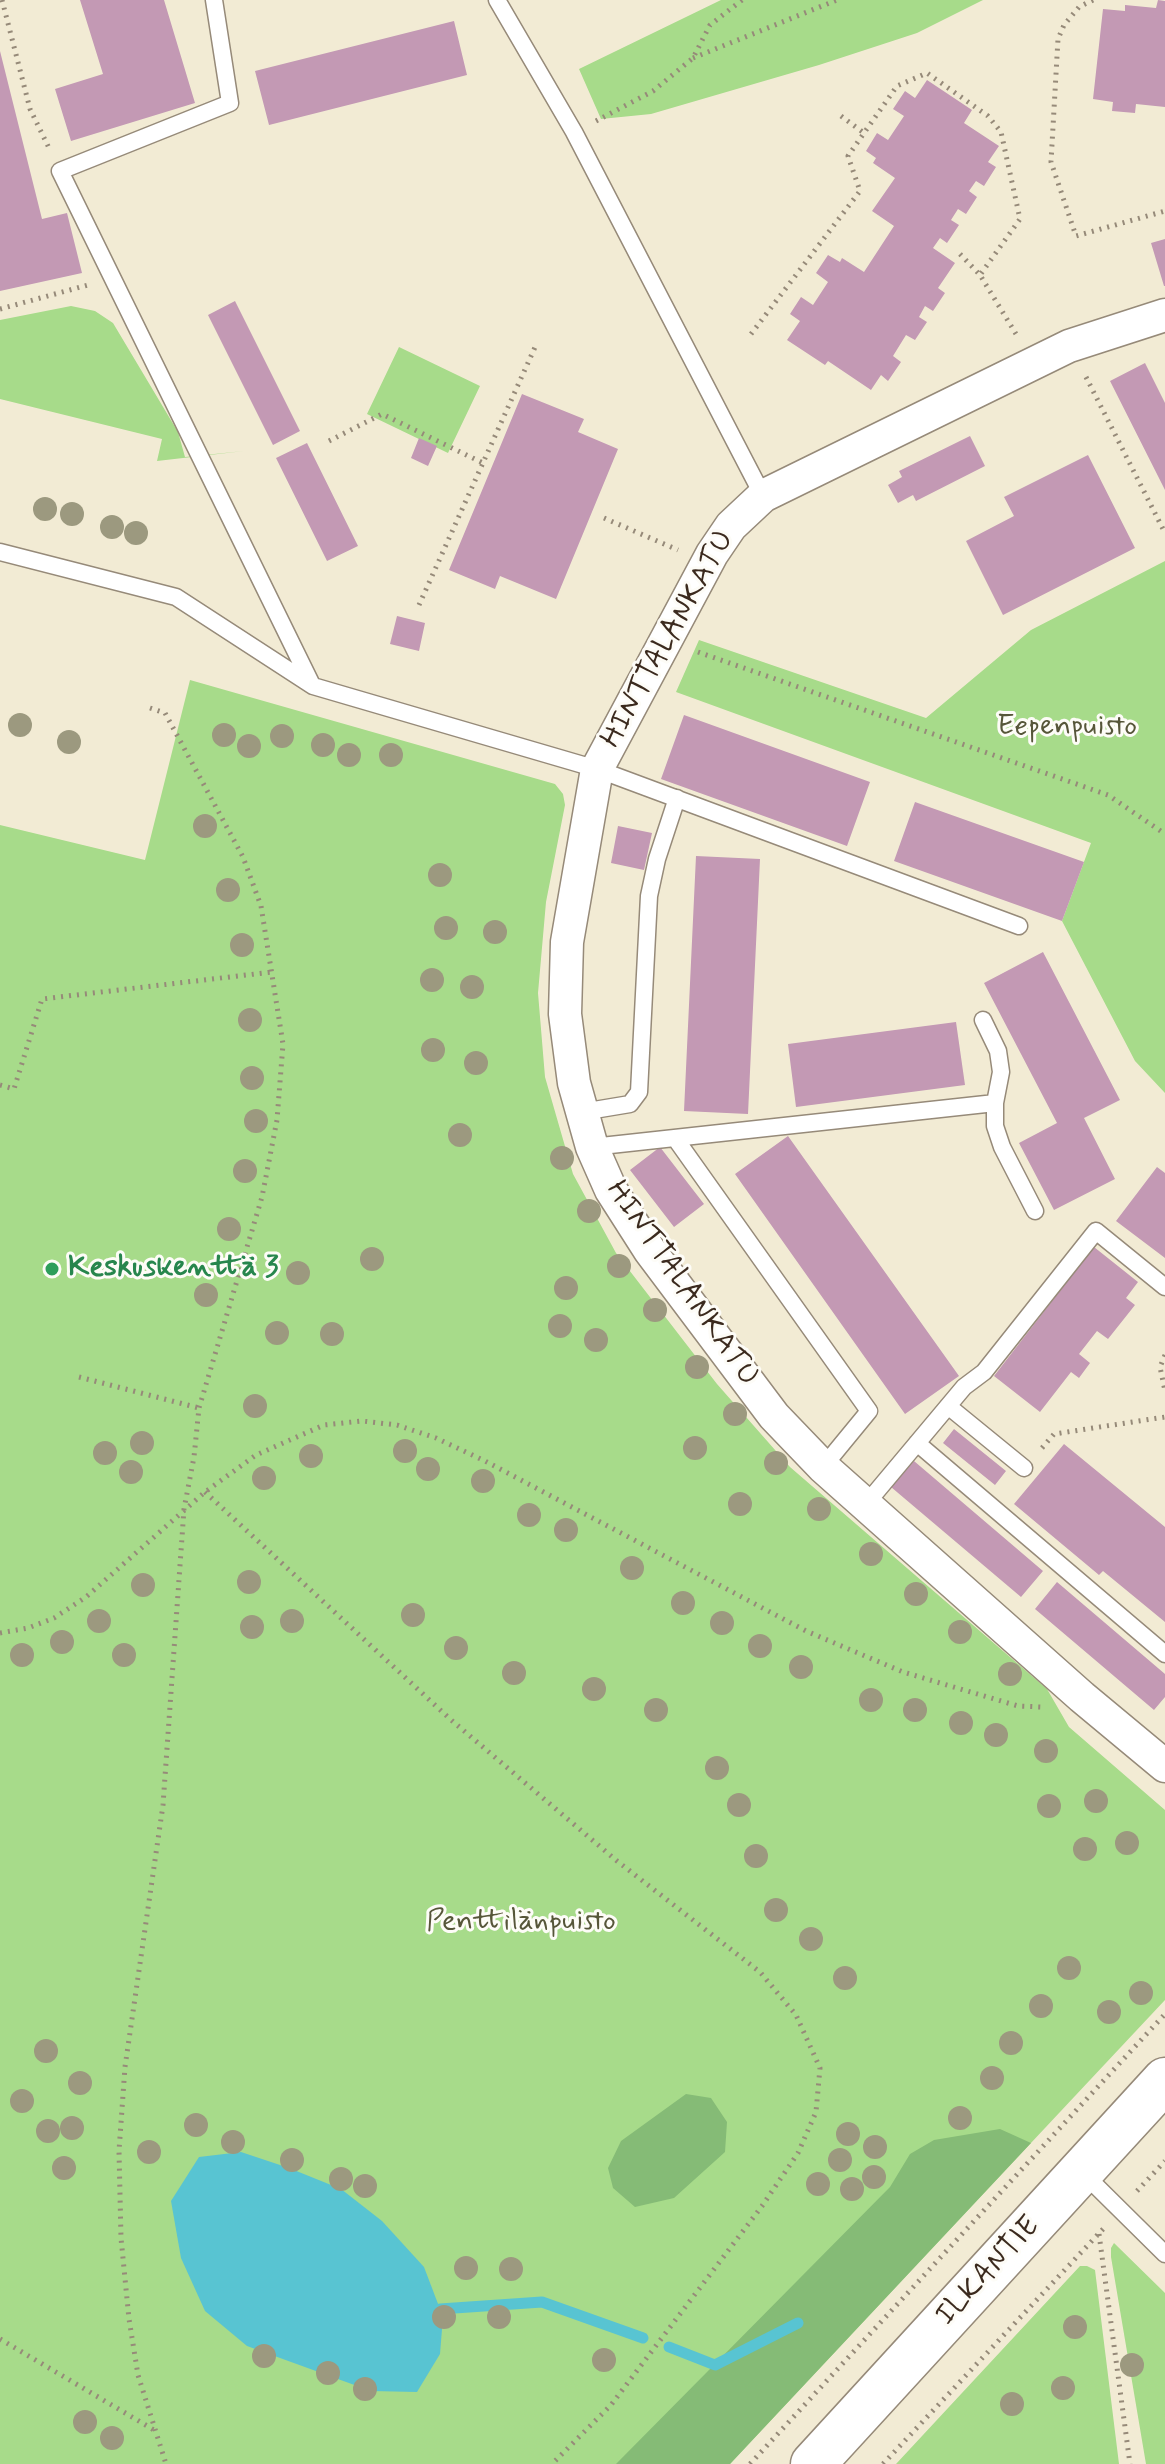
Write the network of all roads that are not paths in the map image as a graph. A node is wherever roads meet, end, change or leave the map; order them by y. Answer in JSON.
{"nodes":[{"id":1,"x":214,"y":0,"type":"edge"},
{"id":2,"x":497,"y":0,"type":"edge"},
{"id":3,"x":1165,"y":315,"type":"edge"},
{"id":4,"x":763,"y":496,"type":"junction"},
{"id":5,"x":0,"y":552,"type":"edge"},
{"id":6,"x":313,"y":686,"type":"junction"},
{"id":7,"x":597,"y":769,"type":"junction"},
{"id":8,"x":677,"y":798,"type":"junction"},
{"id":9,"x":1019,"y":926,"type":"dead end"},
{"id":10,"x":983,"y":1020,"type":"dead end"},
{"id":11,"x":995,"y":1103,"type":"junction"},
{"id":12,"x":582,"y":1112,"type":"junction"},
{"id":13,"x":675,"y":1138,"type":"junction"},
{"id":14,"x":592,"y":1147,"type":"junction"},
{"id":15,"x":1035,"y":1211,"type":"dead end"},
{"id":16,"x":1165,"y":1287,"type":"edge"},
{"id":17,"x":948,"y":1406,"type":"junction"},
{"id":18,"x":917,"y":1443,"type":"junction"},
{"id":19,"x":823,"y":1467,"type":"junction"},
{"id":20,"x":1024,"y":1468,"type":"road end"},
{"id":21,"x":866,"y":1504,"type":"junction"},
{"id":22,"x":1165,"y":1654,"type":"edge"},
{"id":23,"x":1165,"y":1766,"type":"edge"},
{"id":24,"x":1165,"y":2080,"type":"edge"},
{"id":25,"x":1081,"y":2172,"type":"junction"},
{"id":26,"x":1165,"y":2254,"type":"edge"},
{"id":27,"x":813,"y":2464,"type":"edge"}],
"edges":[{"from":1,"to":6,"type":"lane"},
{"from":2,"to":4,"type":"lane"},
{"from":3,"to":4,"type":"street","name":"HINTTALANKATU"},
{"from":4,"to":7,"type":"street","name":"HINTTALANKATU"},
{"from":5,"to":6,"type":"lane"},
{"from":6,"to":7,"type":"lane"},
{"from":7,"to":8,"type":"lane"},
{"from":7,"to":12,"type":"street","name":"HINTTALANKATU"},
{"from":8,"to":9,"type":"lane"},
{"from":8,"to":12,"type":"lane"},
{"from":10,"to":11,"type":"lane"},
{"from":11,"to":13,"type":"lane"},
{"from":11,"to":15,"type":"lane"},
{"from":12,"to":14,"type":"street","name":"HINTTALANKATU"},
{"from":13,"to":14,"type":"lane"},
{"from":13,"to":19,"type":"lane"},
{"from":14,"to":19,"type":"street","name":"HINTTALANKATU"},
{"from":16,"to":17,"type":"lane"},
{"from":17,"to":18,"type":"lane"},
{"from":17,"to":20,"type":"lane"},
{"from":18,"to":21,"type":"lane"},
{"from":18,"to":22,"type":"lane"},
{"from":19,"to":21,"type":"street","name":"HINTTALANKATU"},
{"from":21,"to":23,"type":"street","name":"HINTTALANKATU"},
{"from":24,"to":25,"type":"main road","name":"ILKANTIE"},
{"from":25,"to":26,"type":"lane"},
{"from":25,"to":27,"type":"main road","name":"ILKANTIE"}]}
